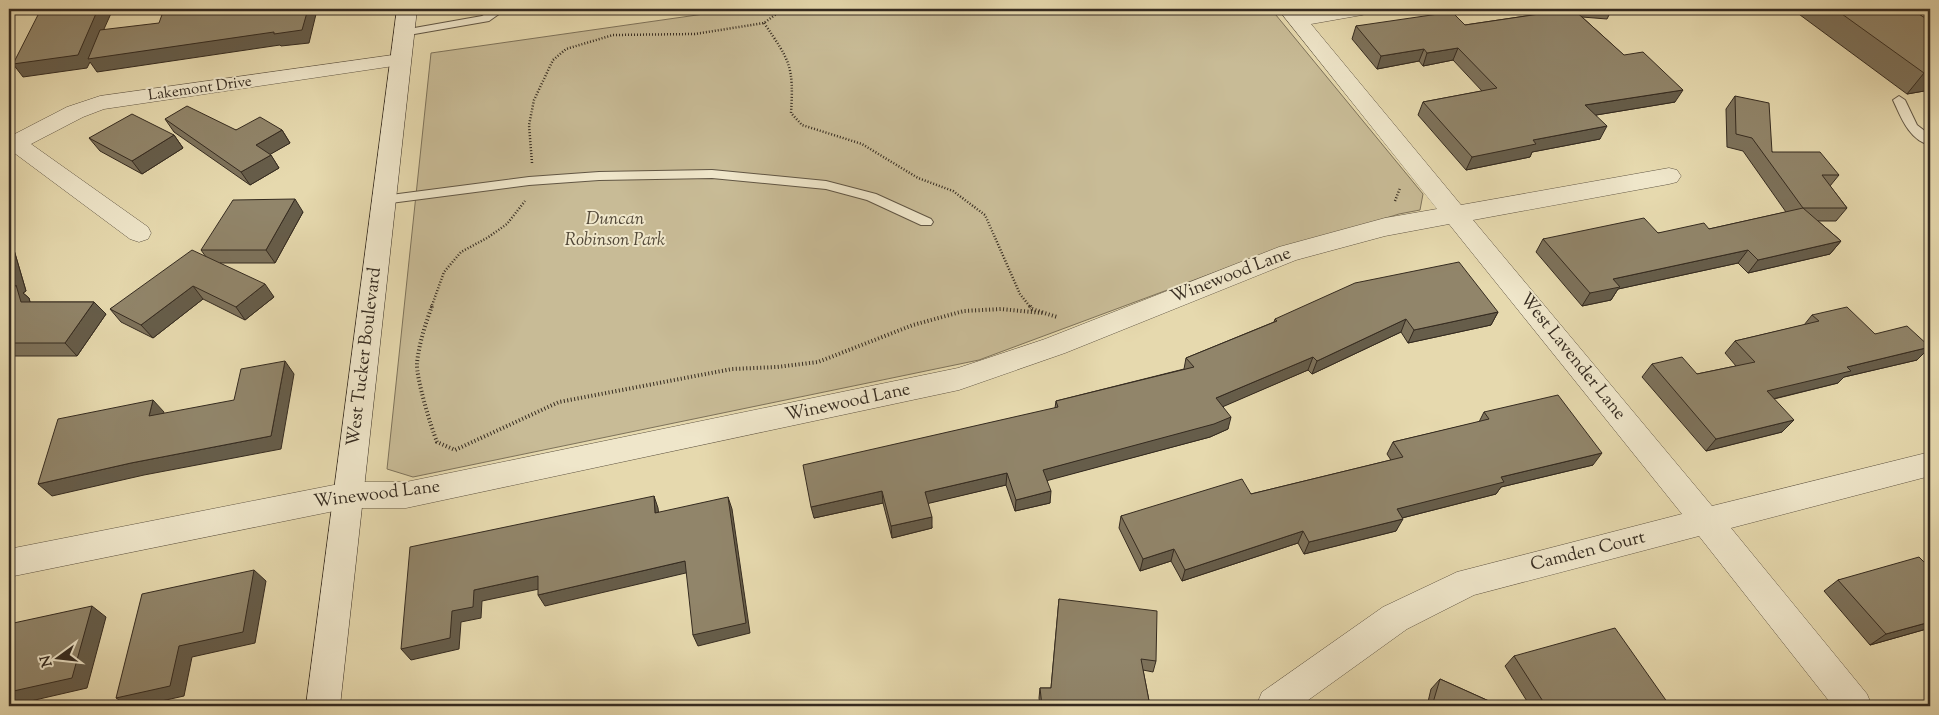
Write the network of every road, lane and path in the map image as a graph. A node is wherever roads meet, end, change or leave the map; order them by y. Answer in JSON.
{"nodes":[{"id":1,"x":501,"y":9,"type":"edge"},
{"id":2,"x":783,"y":9,"type":"edge"},
{"id":3,"x":1362,"y":9,"type":"edge"},
{"id":4,"x":1293,"y":14,"type":"edge"},
{"id":5,"x":405,"y":21,"type":"edge"},
{"id":6,"x":764,"y":24,"type":"junction"},
{"id":7,"x":400,"y":60,"type":"junction"},
{"id":8,"x":1899,"y":100,"type":"dead end"},
{"id":9,"x":1930,"y":141,"type":"edge"},
{"id":10,"x":12,"y":144,"type":"edge"},
{"id":11,"x":1669,"y":176,"type":"dead end"},
{"id":12,"x":1396,"y":180,"type":"dead end"},
{"id":13,"x":529,"y":181,"type":"junction"},
{"id":14,"x":383,"y":200,"type":"junction"},
{"id":15,"x":1395,"y":202,"type":"dead end"},
{"id":16,"x":1455,"y":215,"type":"junction"},
{"id":17,"x":926,"y":222,"type":"dead end"},
{"id":18,"x":139,"y":234,"type":"dead end"},
{"id":19,"x":1042,"y":313,"type":"junction"},
{"id":20,"x":1062,"y":318,"type":"dead end"},
{"id":21,"x":1930,"y":464,"type":"edge"},
{"id":22,"x":349,"y":495,"type":"junction"},
{"id":23,"x":1707,"y":522,"type":"junction"},
{"id":24,"x":9,"y":563,"type":"edge"},
{"id":25,"x":1274,"y":704,"type":"dead end"},
{"id":26,"x":323,"y":706,"type":"edge"},
{"id":27,"x":1855,"y":706,"type":"edge"}],
"edges":[{"from":1,"to":5,"type":"lane"},
{"from":2,"to":6,"type":"path"},
{"from":3,"to":4,"type":"street"},
{"from":4,"to":16,"type":"street","name":"West Lavender Lane"},
{"from":5,"to":7,"type":"street","name":"West Tucker Boulevard"},
{"from":6,"to":13,"type":"path"},
{"from":6,"to":19,"type":"path"},
{"from":7,"to":10,"type":"street","name":"Lakemont Drive"},
{"from":7,"to":14,"type":"street","name":"West Tucker Boulevard"},
{"from":8,"to":9,"type":"lane"},
{"from":10,"to":18,"type":"street"},
{"from":11,"to":16,"type":"street","name":"Winewood Lane"},
{"from":12,"to":15,"type":"path"},
{"from":13,"to":14,"type":"lane"},
{"from":13,"to":17,"type":"lane"},
{"from":13,"to":19,"type":"path"},
{"from":14,"to":22,"type":"street","name":"West Tucker Boulevard"},
{"from":16,"to":22,"type":"street","name":"Winewood Lane"},
{"from":16,"to":23,"type":"street","name":"West Lavender Lane"},
{"from":19,"to":20,"type":"path"},
{"from":21,"to":23,"type":"street","name":"Camden Court"},
{"from":22,"to":24,"type":"street","name":"Winewood Lane"},
{"from":22,"to":26,"type":"street","name":"West Tucker Boulevard"},
{"from":23,"to":25,"type":"street","name":"Camden Court"},
{"from":23,"to":27,"type":"street","name":"West Lavender Lane"}]}
